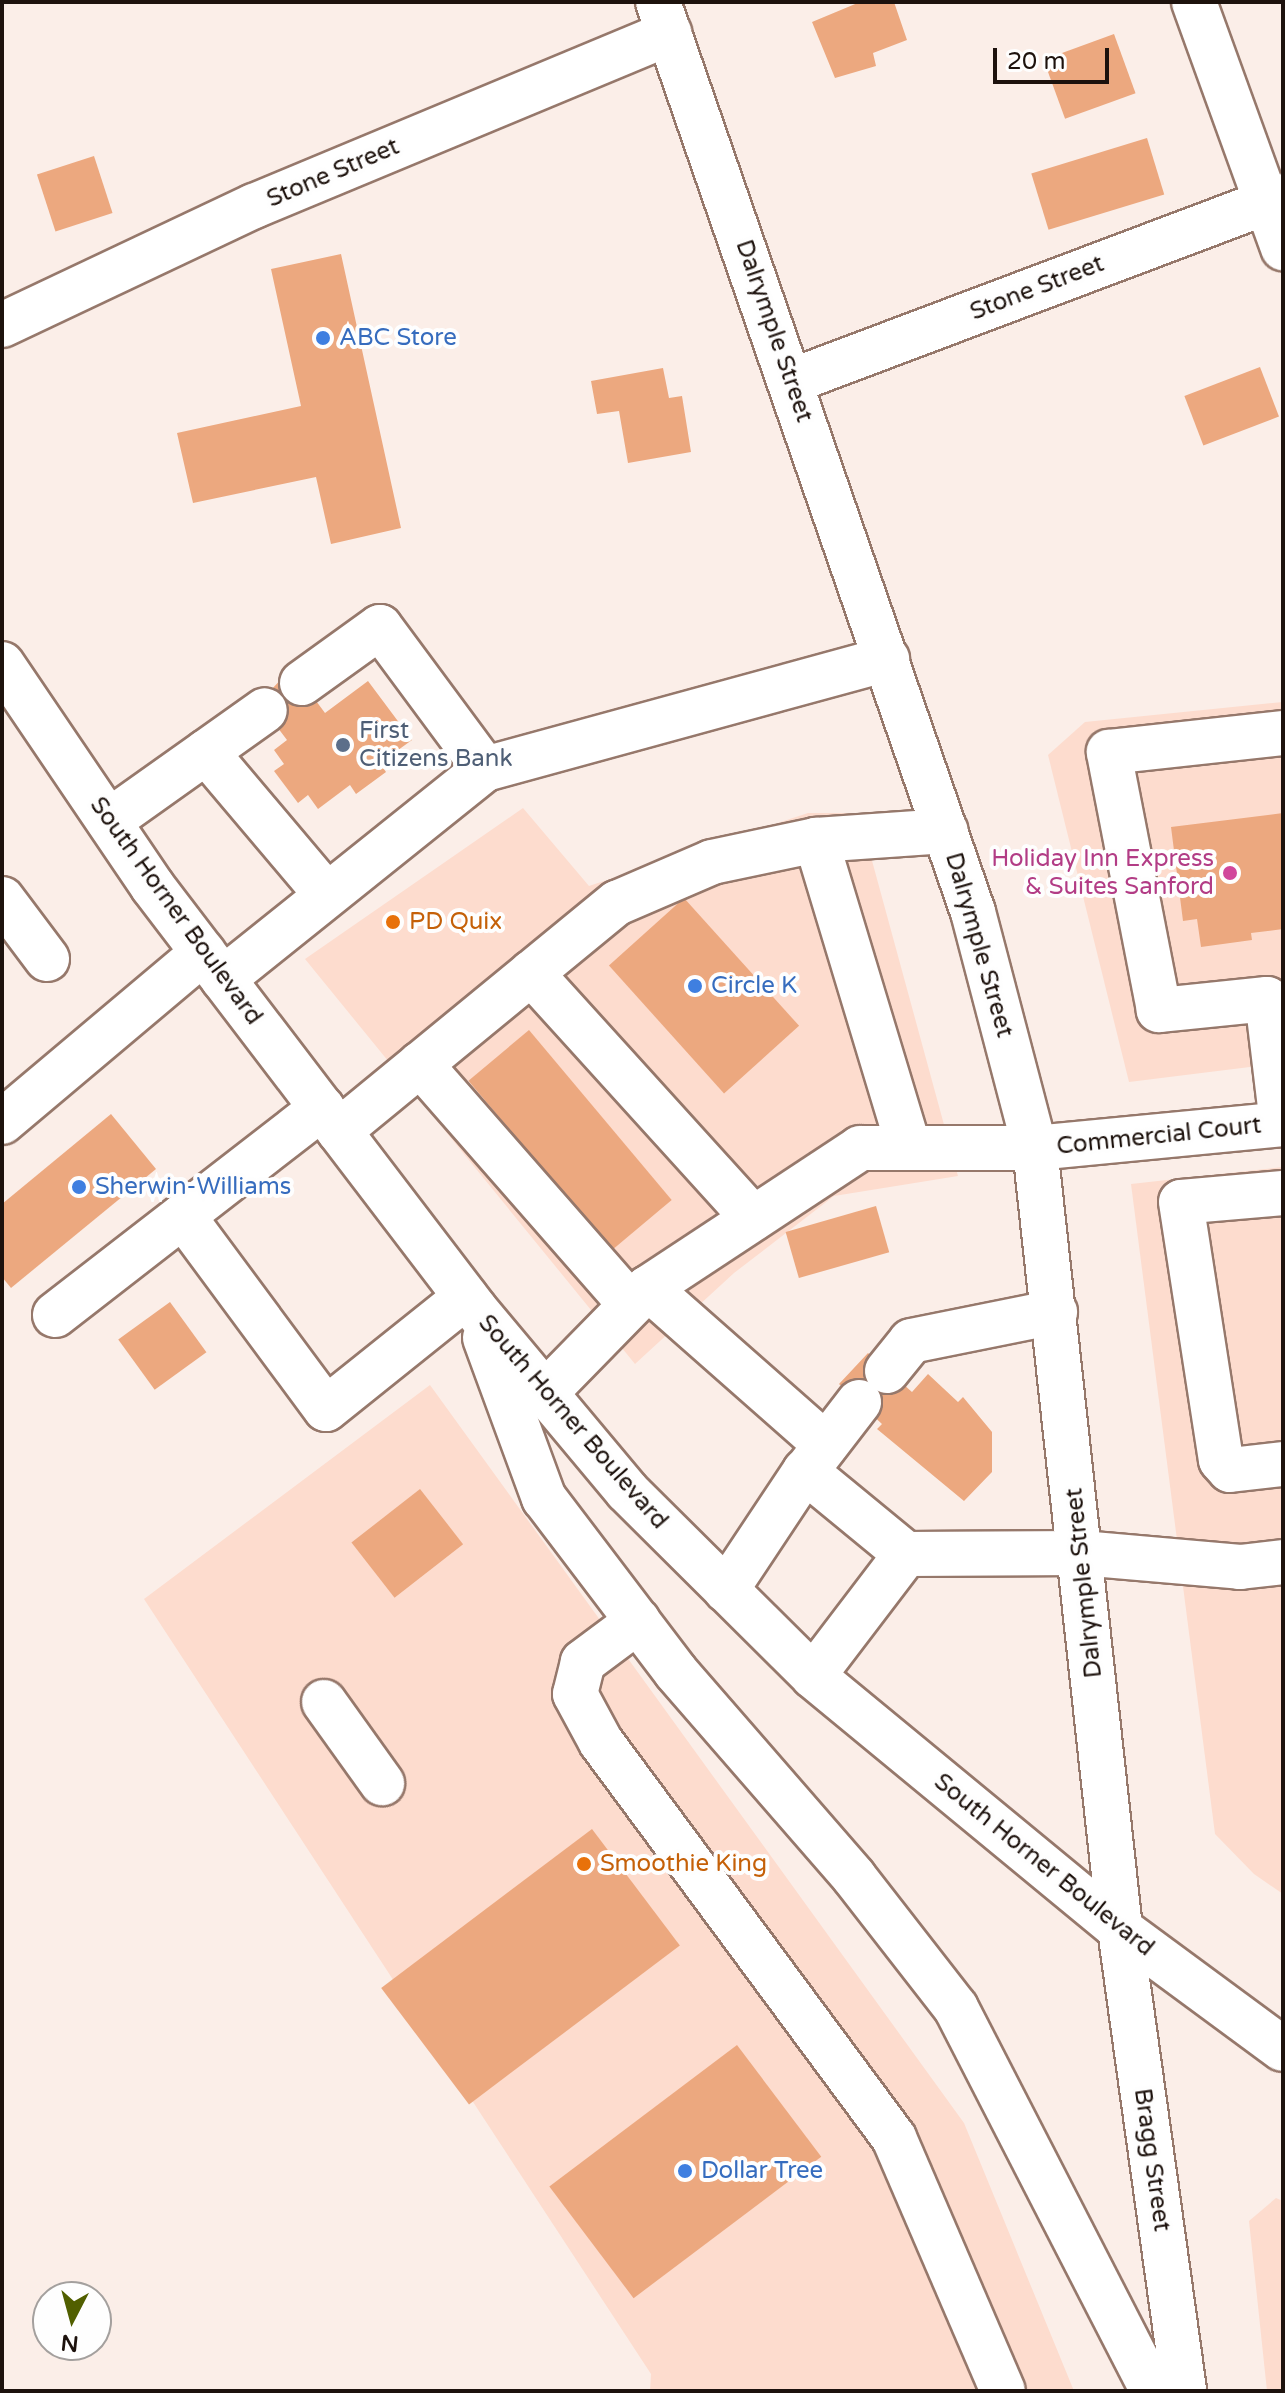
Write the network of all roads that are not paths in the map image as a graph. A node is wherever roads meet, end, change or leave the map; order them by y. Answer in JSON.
{"nodes":[{"id":1,"x":1194,"y":2,"type":"edge"},
{"id":2,"x":664,"y":18,"type":"edge"},
{"id":3,"x":1275,"y":198,"type":"edge"},
{"id":4,"x":1283,"y":248,"type":"edge"},
{"id":5,"x":2,"y":325,"type":"edge"},
{"id":6,"x":792,"y":381,"type":"junction"},
{"id":7,"x":887,"y":659,"type":"junction"},
{"id":8,"x":2,"y":664,"type":"edge"},
{"id":9,"x":302,"y":683,"type":"dead end"},
{"id":10,"x":265,"y":710,"type":"dead end"},
{"id":11,"x":1283,"y":733,"type":"edge"},
{"id":12,"x":206,"y":752,"type":"junction"},
{"id":13,"x":485,"y":769,"type":"junction"},
{"id":14,"x":109,"y":821,"type":"junction"},
{"id":15,"x":946,"y":831,"type":"junction"},
{"id":16,"x":816,"y":840,"type":"junction"},
{"id":17,"x":327,"y":895,"type":"junction"},
{"id":18,"x":2,"y":899,"type":"edge"},
{"id":19,"x":47,"y":959,"type":"dead end"},
{"id":20,"x":213,"y":966,"type":"junction"},
{"id":21,"x":531,"y":973,"type":"junction"},
{"id":22,"x":1277,"y":1036,"type":"edge"},
{"id":23,"x":420,"y":1064,"type":"junction"},
{"id":24,"x":331,"y":1119,"type":"junction"},
{"id":25,"x":2,"y":1122,"type":"edge"},
{"id":26,"x":1283,"y":1124,"type":"edge"},
{"id":27,"x":1176,"y":1137,"type":"junction"},
{"id":28,"x":909,"y":1148,"type":"junction"},
{"id":29,"x":1035,"y":1148,"type":"junction"},
{"id":30,"x":1283,"y":1193,"type":"edge"},
{"id":31,"x":1181,"y":1202,"type":"junction"},
{"id":32,"x":183,"y":1216,"type":"junction"},
{"id":33,"x":753,"y":1218,"type":"junction"},
{"id":34,"x":640,"y":1296,"type":"junction"},
{"id":35,"x":470,"y":1303,"type":"junction"},
{"id":36,"x":1055,"y":1312,"type":"junction"},
{"id":37,"x":55,"y":1315,"type":"dead end"},
{"id":38,"x":545,"y":1393,"type":"junction"},
{"id":39,"x":816,"y":1458,"type":"junction"},
{"id":40,"x":1283,"y":1464,"type":"edge"},
{"id":41,"x":1081,"y":1553,"type":"junction"},
{"id":42,"x":906,"y":1554,"type":"junction"},
{"id":43,"x":1283,"y":1562,"type":"edge"},
{"id":44,"x":726,"y":1590,"type":"junction"},
{"id":45,"x":638,"y":1621,"type":"junction"},
{"id":46,"x":813,"y":1676,"type":"junction"},
{"id":47,"x":324,"y":1702,"type":"dead end"},
{"id":48,"x":382,"y":1783,"type":"dead end"},
{"id":49,"x":1120,"y":1929,"type":"junction"},
{"id":50,"x":1283,"y":2049,"type":"edge"},
{"id":51,"x":1003,"y":2391,"type":"edge"},
{"id":52,"x":1153,"y":2391,"type":"edge"},
{"id":53,"x":1184,"y":2391,"type":"edge"}],
"edges":[{"from":1,"to":3,"type":"street"},
{"from":2,"to":5,"type":"street","name":"Stone Street"},
{"from":2,"to":6,"type":"street","name":"Dalrymple Street"},
{"from":3,"to":4,"type":"street"},
{"from":3,"to":6,"type":"street","name":"Stone Street"},
{"from":6,"to":7,"type":"street","name":"Dalrymple Street"},
{"from":7,"to":13,"type":"street"},
{"from":7,"to":15,"type":"street","name":"Dalrymple Street"},
{"from":8,"to":14,"type":"street","name":"South Horner Boulevard"},
{"from":9,"to":13,"type":"street"},
{"from":10,"to":12,"type":"street"},
{"from":11,"to":22,"type":"street"},
{"from":12,"to":14,"type":"street"},
{"from":12,"to":17,"type":"street"},
{"from":13,"to":17,"type":"street"},
{"from":14,"to":20,"type":"street","name":"South Horner Boulevard"},
{"from":15,"to":16,"type":"street"},
{"from":15,"to":29,"type":"street","name":"Dalrymple Street"},
{"from":16,"to":21,"type":"street"},
{"from":16,"to":28,"type":"street"},
{"from":17,"to":20,"type":"street"},
{"from":18,"to":19,"type":"street"},
{"from":20,"to":24,"type":"street","name":"South Horner Boulevard"},
{"from":20,"to":25,"type":"street"},
{"from":21,"to":23,"type":"street"},
{"from":21,"to":33,"type":"street"},
{"from":22,"to":26,"type":"street"},
{"from":23,"to":24,"type":"street"},
{"from":23,"to":34,"type":"street"},
{"from":24,"to":32,"type":"street"},
{"from":24,"to":35,"type":"street","name":"South Horner Boulevard"},
{"from":26,"to":27,"type":"street","name":"Commercial Court"},
{"from":27,"to":29,"type":"street","name":"Commercial Court"},
{"from":27,"to":31,"type":"street"},
{"from":28,"to":29,"type":"street","name":"Commercial Court"},
{"from":28,"to":33,"type":"street","name":"Commercial Court"},
{"from":29,"to":36,"type":"street","name":"Dalrymple Street"},
{"from":30,"to":31,"type":"street"},
{"from":31,"to":40,"type":"street"},
{"from":32,"to":35,"type":"street"},
{"from":32,"to":37,"type":"street"},
{"from":33,"to":34,"type":"street","name":"Commercial Court"},
{"from":34,"to":38,"type":"street","name":"Commercial Court"},
{"from":34,"to":39,"type":"street"},
{"from":35,"to":38,"type":"street","name":"South Horner Boulevard"},
{"from":35,"to":45,"type":"street"},
{"from":36,"to":39,"type":"street"},
{"from":36,"to":41,"type":"street","name":"Dalrymple Street"},
{"from":38,"to":44,"type":"street","name":"South Horner Boulevard"},
{"from":39,"to":42,"type":"street"},
{"from":39,"to":44,"type":"street"},
{"from":41,"to":42,"type":"street"},
{"from":41,"to":43,"type":"street"},
{"from":41,"to":49,"type":"street","name":"Dalrymple Street"},
{"from":42,"to":46,"type":"street"},
{"from":44,"to":46,"type":"street","name":"South Horner Boulevard"},
{"from":45,"to":51,"type":"street"},
{"from":45,"to":52,"type":"street"},
{"from":46,"to":49,"type":"street","name":"South Horner Boulevard"},
{"from":47,"to":48,"type":"street"},
{"from":49,"to":50,"type":"street","name":"South Horner Boulevard"},
{"from":49,"to":53,"type":"street","name":"Bragg Street"}]}
